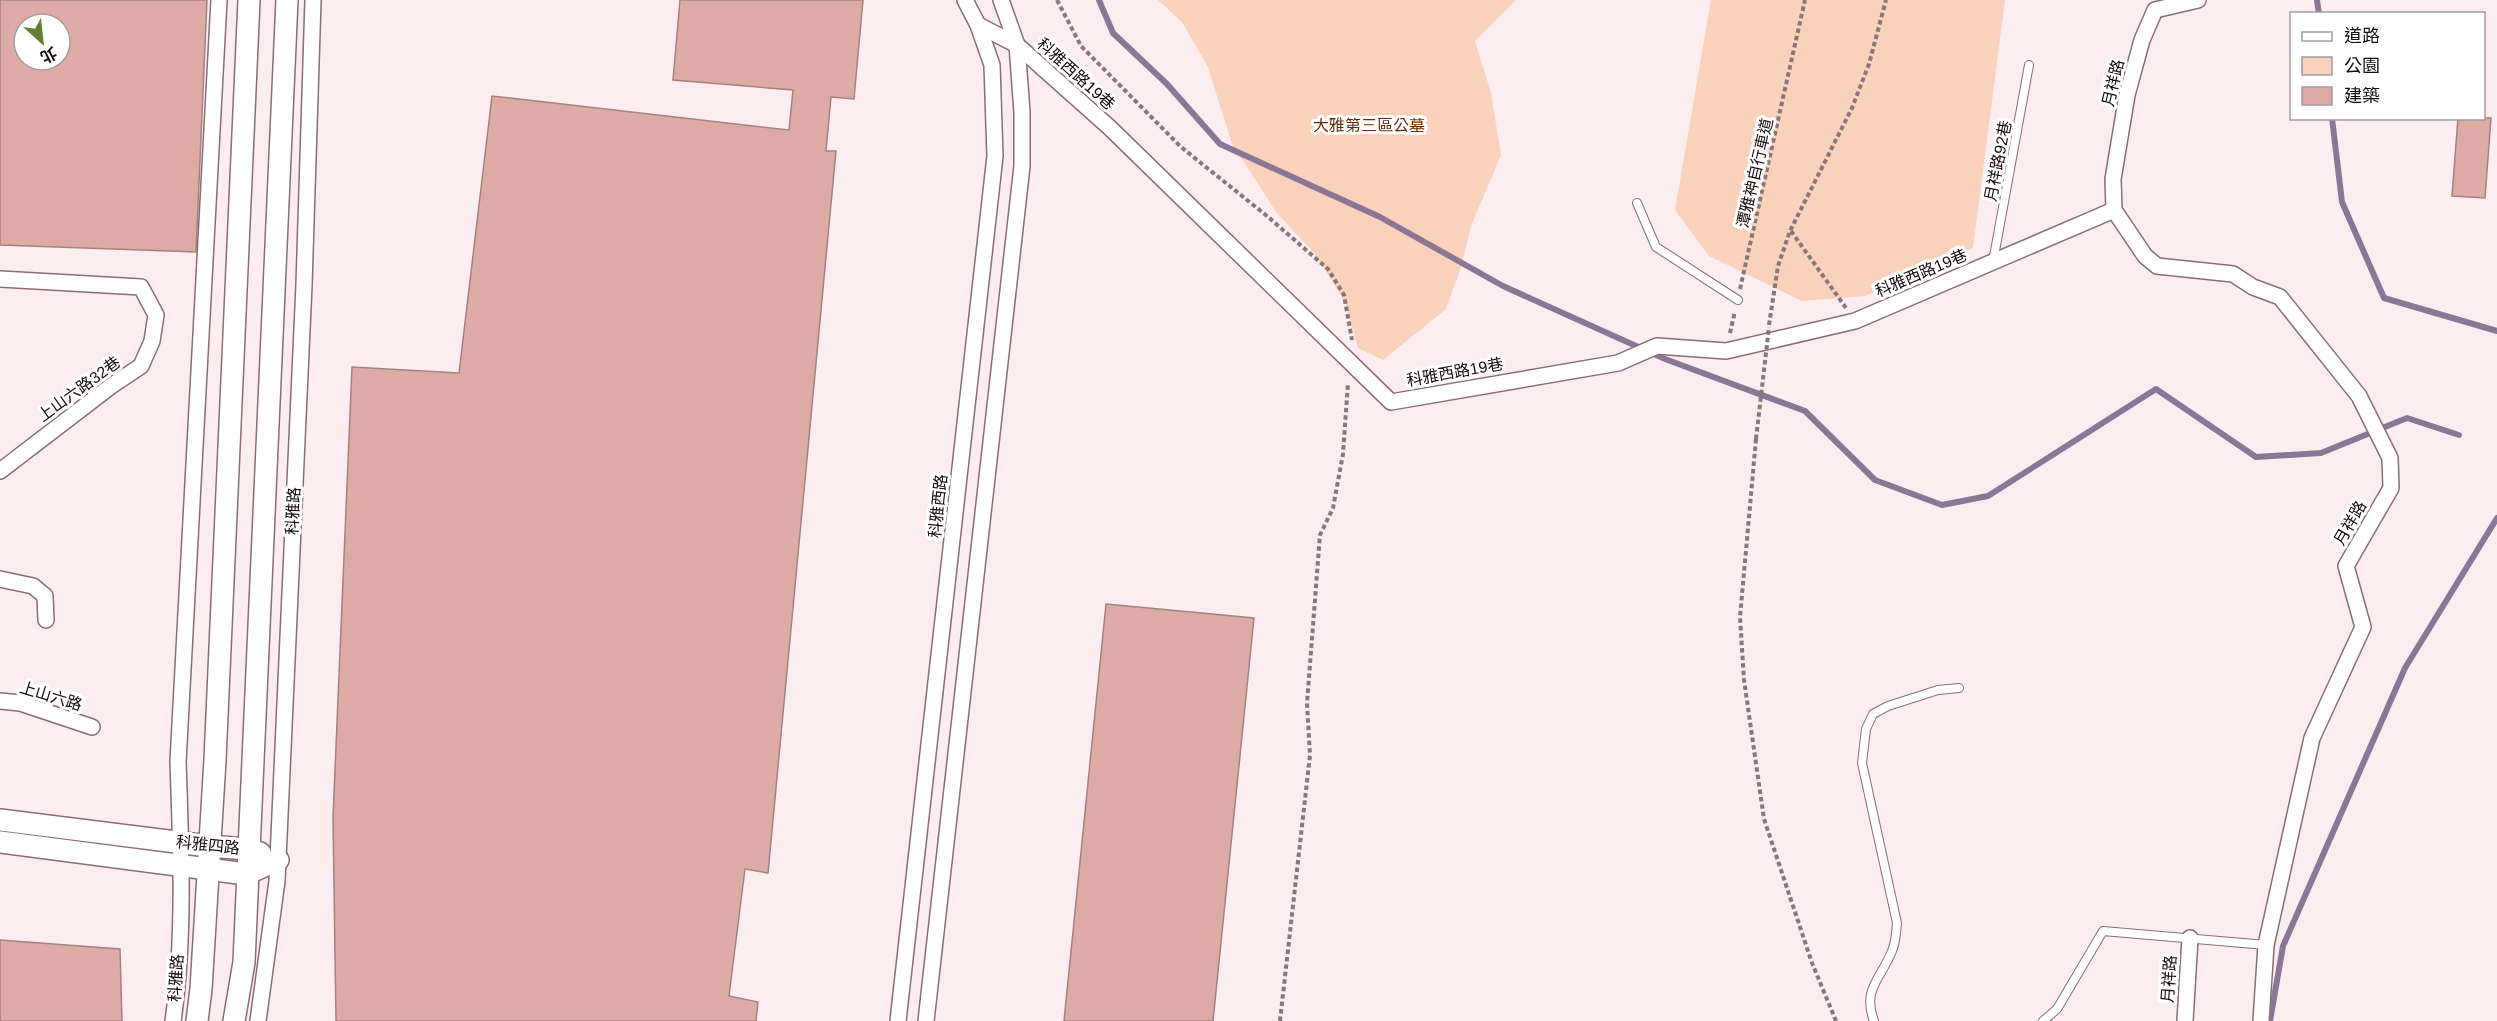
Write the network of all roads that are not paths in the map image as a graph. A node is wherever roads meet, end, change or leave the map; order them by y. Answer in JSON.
{"nodes":[{"id":1,"x":219,"y":0,"type":"edge"},
{"id":2,"x":249,"y":0,"type":"edge"},
{"id":3,"x":287,"y":0,"type":"edge"},
{"id":4,"x":313,"y":0,"type":"edge"},
{"id":5,"x":965,"y":0,"type":"edge"},
{"id":6,"x":1001,"y":0,"type":"edge"},
{"id":7,"x":2198,"y":0,"type":"edge"},
{"id":8,"x":978,"y":25,"type":"junction"},
{"id":9,"x":1017,"y":45,"type":"junction"},
{"id":10,"x":2029,"y":65,"type":"dead end"},
{"id":11,"x":1637,"y":203,"type":"dead end"},
{"id":12,"x":2114,"y":210,"type":"junction"},
{"id":13,"x":1994,"y":262,"type":"junction"},
{"id":14,"x":0,"y":279,"type":"edge"},
{"id":15,"x":1738,"y":300,"type":"road end"},
{"id":16,"x":0,"y":471,"type":"edge"},
{"id":17,"x":0,"y":579,"type":"edge"},
{"id":18,"x":46,"y":620,"type":"dead end"},
{"id":19,"x":1959,"y":688,"type":"dead end"},
{"id":20,"x":0,"y":701,"type":"edge"},
{"id":21,"x":92,"y":727,"type":"dead end"},
{"id":22,"x":0,"y":820,"type":"edge"},
{"id":23,"x":0,"y":843,"type":"edge"},
{"id":24,"x":181,"y":843,"type":"junction"},
{"id":25,"x":208,"y":846,"type":"junction"},
{"id":26,"x":247,"y":849,"type":"junction"},
{"id":27,"x":278,"y":860,"type":"junction"},
{"id":28,"x":181,"y":866,"type":"junction"},
{"id":29,"x":207,"y":870,"type":"junction"},
{"id":30,"x":246,"y":874,"type":"junction"},
{"id":31,"x":2190,"y":938,"type":"junction"},
{"id":32,"x":2266,"y":945,"type":"junction"},
{"id":33,"x":173,"y":1021,"type":"edge"},
{"id":34,"x":197,"y":1021,"type":"edge"},
{"id":35,"x":234,"y":1021,"type":"edge"},
{"id":36,"x":258,"y":1021,"type":"edge"},
{"id":37,"x":898,"y":1021,"type":"edge"},
{"id":38,"x":926,"y":1021,"type":"edge"},
{"id":39,"x":1874,"y":1021,"type":"edge"},
{"id":40,"x":2043,"y":1021,"type":"edge"},
{"id":41,"x":2185,"y":1021,"type":"edge"},
{"id":42,"x":2261,"y":1021,"type":"edge"}],
"edges":[{"from":1,"to":24,"type":"street","name":"科雅路"},
{"from":2,"to":25,"type":"street","name":"科雅路"},
{"from":3,"to":26,"type":"street","name":"科雅路"},
{"from":4,"to":27,"type":"street","name":"科雅路"},
{"from":5,"to":8,"type":"street","name":"科雅西路"},
{"from":6,"to":9,"type":"street"},
{"from":7,"to":12,"type":"street","name":"月祥路"},
{"from":8,"to":9,"type":"street","name":"科雅西路19巷"},
{"from":8,"to":37,"type":"street","name":"科雅西路"},
{"from":9,"to":13,"type":"street","name":"科雅西路19巷"},
{"from":9,"to":38,"type":"street"},
{"from":10,"to":13,"type":"lane","name":"月祥路92巷"},
{"from":11,"to":15,"type":"lane"},
{"from":12,"to":13,"type":"street"},
{"from":12,"to":32,"type":"street","name":"月祥路"},
{"from":14,"to":16,"type":"street","name":"上山六路32巷"},
{"from":17,"to":18,"type":"street"},
{"from":19,"to":39,"type":"lane"},
{"from":20,"to":21,"type":"street","name":"上山六路"},
{"from":22,"to":24,"type":"street","name":"科雅四路"},
{"from":23,"to":28,"type":"street","name":"科雅四路"},
{"from":24,"to":25,"type":"street","name":"科雅四路"},
{"from":24,"to":28,"type":"street","name":"科雅路"},
{"from":25,"to":26,"type":"street","name":"科雅四路"},
{"from":25,"to":29,"type":"street","name":"科雅路"},
{"from":26,"to":27,"type":"street","name":"科雅四路"},
{"from":26,"to":30,"type":"street","name":"科雅路"},
{"from":27,"to":30,"type":"street","name":"科雅四路"},
{"from":27,"to":36,"type":"street","name":"科雅路"},
{"from":28,"to":29,"type":"street","name":"科雅四路"},
{"from":28,"to":33,"type":"street","name":"科雅路"},
{"from":29,"to":30,"type":"street","name":"科雅四路"},
{"from":29,"to":34,"type":"street","name":"科雅路"},
{"from":30,"to":35,"type":"street","name":"科雅路"},
{"from":31,"to":32,"type":"lane"},
{"from":31,"to":40,"type":"lane"},
{"from":31,"to":41,"type":"street","name":"月祥路"},
{"from":32,"to":42,"type":"street","name":"月祥路"}]}
